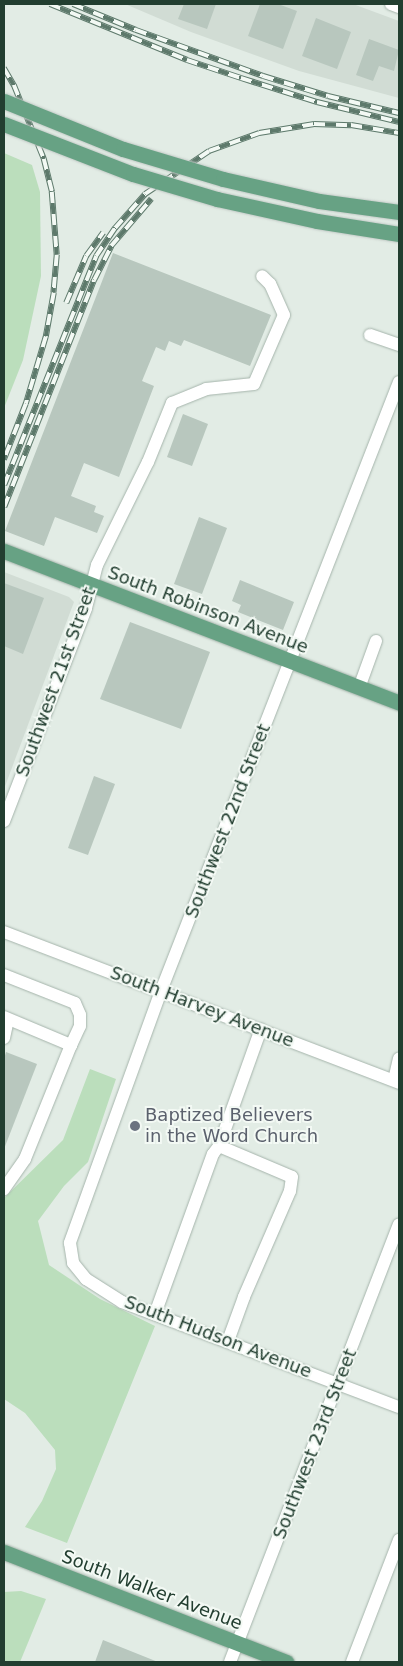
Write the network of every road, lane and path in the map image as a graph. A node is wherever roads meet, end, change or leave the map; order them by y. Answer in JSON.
{"nodes":[{"id":1,"x":391,"y":4,"type":"edge"},
{"id":2,"x":399,"y":7,"type":"edge"},
{"id":3,"x":4,"y":101,"type":"edge"},
{"id":4,"x":4,"y":124,"type":"edge"},
{"id":5,"x":399,"y":212,"type":"edge"},
{"id":6,"x":399,"y":234,"type":"edge"},
{"id":7,"x":262,"y":276,"type":"dead end"},
{"id":8,"x":370,"y":335,"type":"dead end"},
{"id":9,"x":399,"y":345,"type":"edge"},
{"id":10,"x":399,"y":382,"type":"edge"},
{"id":11,"x":4,"y":551,"type":"edge"},
{"id":12,"x":92,"y":585,"type":"junction"},
{"id":13,"x":376,"y":641,"type":"dead end"},
{"id":14,"x":290,"y":661,"type":"junction"},
{"id":15,"x":359,"y":688,"type":"junction"},
{"id":16,"x":399,"y":703,"type":"edge"},
{"id":17,"x":4,"y":821,"type":"edge"},
{"id":18,"x":4,"y":932,"type":"edge"},
{"id":19,"x":4,"y":975,"type":"edge"},
{"id":20,"x":161,"y":991,"type":"junction"},
{"id":21,"x":6,"y":1018,"type":"edge"},
{"id":22,"x":261,"y":1030,"type":"junction"},
{"id":23,"x":4,"y":1038,"type":"edge"},
{"id":24,"x":71,"y":1045,"type":"junction"},
{"id":25,"x":399,"y":1059,"type":"edge"},
{"id":26,"x":396,"y":1082,"type":"edge"},
{"id":27,"x":219,"y":1146,"type":"junction"},
{"id":28,"x":4,"y":1189,"type":"edge"},
{"id":29,"x":399,"y":1225,"type":"edge"},
{"id":30,"x":74,"y":1264,"type":"joint"},
{"id":31,"x":156,"y":1314,"type":"junction"},
{"id":32,"x":228,"y":1341,"type":"junction"},
{"id":33,"x":338,"y":1383,"type":"junction"},
{"id":34,"x":399,"y":1407,"type":"edge"},
{"id":35,"x":399,"y":1540,"type":"edge"},
{"id":36,"x":4,"y":1552,"type":"edge"},
{"id":37,"x":238,"y":1644,"type":"junction"},
{"id":38,"x":230,"y":1662,"type":"edge"},
{"id":39,"x":286,"y":1662,"type":"edge"},
{"id":40,"x":352,"y":1662,"type":"edge"}],
"edges":[{"from":1,"to":2,"type":"street"},
{"from":3,"to":5,"type":"main road","bridge":true},
{"from":4,"to":6,"type":"main road","bridge":true},
{"from":7,"to":12,"type":"street","name":"Southwest 21st Street"},
{"from":8,"to":9,"type":"street"},
{"from":10,"to":14,"type":"street","name":"Southwest 22nd Street"},
{"from":11,"to":12,"type":"main road","name":"South Robinson Avenue"},
{"from":12,"to":14,"type":"main road","name":"South Robinson Avenue"},
{"from":12,"to":17,"type":"street","name":"Southwest 21st Street"},
{"from":13,"to":15,"type":"street"},
{"from":14,"to":15,"type":"main road","name":"South Robinson Avenue"},
{"from":14,"to":20,"type":"street","name":"Southwest 22nd Street"},
{"from":15,"to":16,"type":"main road","name":"South Robinson Avenue"},
{"from":18,"to":20,"type":"street","name":"South Harvey Avenue"},
{"from":19,"to":24,"type":"street"},
{"from":20,"to":22,"type":"street","name":"South Harvey Avenue"},
{"from":20,"to":30,"type":"street","name":"Southwest 22nd Street"},
{"from":21,"to":23,"type":"street"},
{"from":21,"to":24,"type":"street"},
{"from":22,"to":26,"type":"street","name":"South Harvey Avenue"},
{"from":22,"to":27,"type":"street"},
{"from":24,"to":28,"type":"street"},
{"from":25,"to":26,"type":"street"},
{"from":27,"to":31,"type":"street"},
{"from":27,"to":32,"type":"street"},
{"from":29,"to":33,"type":"street","name":"Southwest 23rd Street"},
{"from":30,"to":31,"type":"street","name":"South Hudson Avenue"},
{"from":31,"to":32,"type":"street","name":"South Hudson Avenue"},
{"from":32,"to":33,"type":"street","name":"South Hudson Avenue"},
{"from":33,"to":34,"type":"street","name":"South Hudson Avenue"},
{"from":33,"to":37,"type":"street","name":"Southwest 23rd Street"},
{"from":35,"to":40,"type":"street"},
{"from":36,"to":37,"type":"main road","name":"South Walker Avenue"},
{"from":37,"to":38,"type":"street","name":"Southwest 23rd Street"},
{"from":37,"to":39,"type":"main road","name":"South Walker Avenue"}]}
